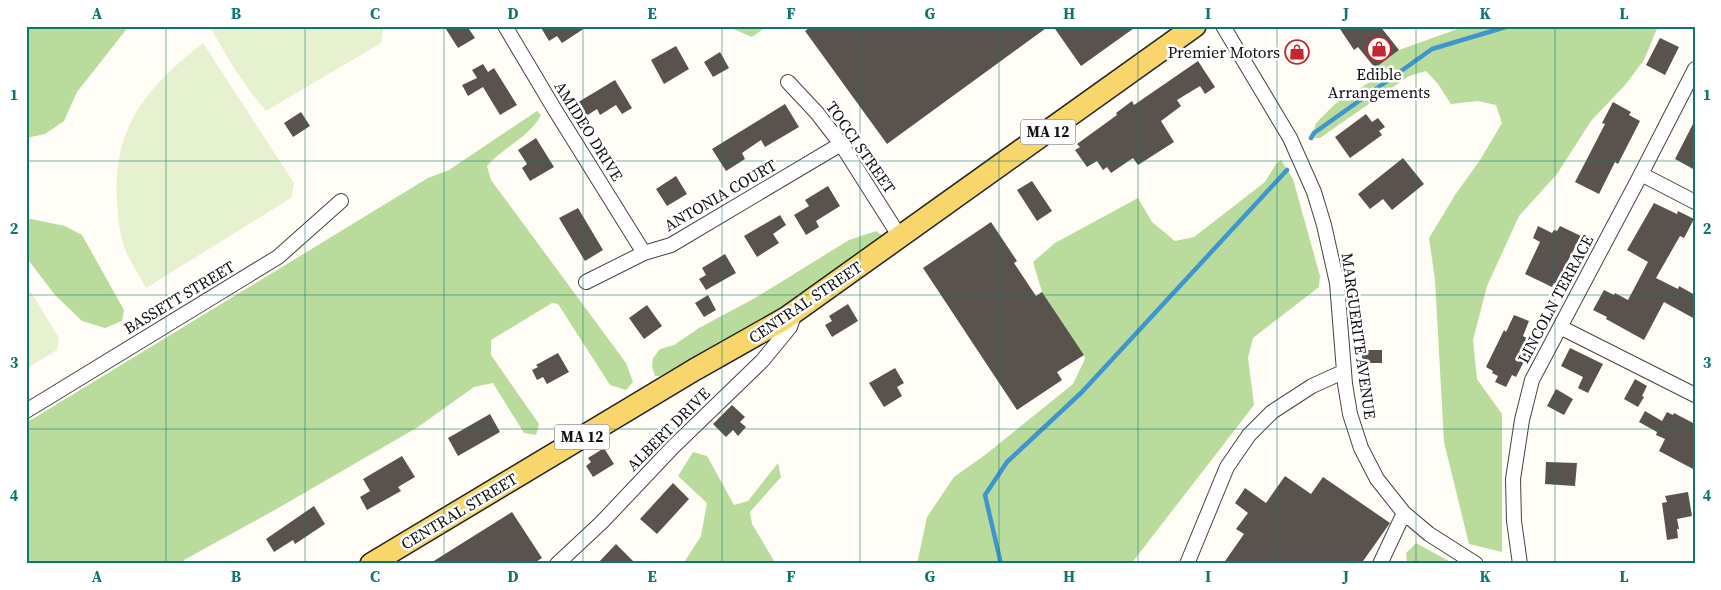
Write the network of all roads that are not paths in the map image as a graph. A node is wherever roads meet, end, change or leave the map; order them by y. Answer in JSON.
{"nodes":[{"id":1,"x":505,"y":26,"type":"edge"},
{"id":2,"x":1195,"y":26,"type":"edge"},
{"id":3,"x":1223,"y":26,"type":"edge"},
{"id":4,"x":1695,"y":69,"type":"edge"},
{"id":5,"x":788,"y":82,"type":"dead end"},
{"id":6,"x":841,"y":144,"type":"junction"},
{"id":7,"x":1641,"y":174,"type":"junction"},
{"id":8,"x":341,"y":200,"type":"dead end"},
{"id":9,"x":1695,"y":202,"type":"edge"},
{"id":10,"x":900,"y":237,"type":"junction"},
{"id":11,"x":644,"y":252,"type":"junction"},
{"id":12,"x":586,"y":282,"type":"dead end"},
{"id":13,"x":795,"y":312,"type":"junction"},
{"id":14,"x":1560,"y":327,"type":"junction"},
{"id":15,"x":1344,"y":372,"type":"junction"},
{"id":16,"x":1695,"y":395,"type":"edge"},
{"id":17,"x":26,"y":411,"type":"edge"},
{"id":18,"x":1404,"y":513,"type":"junction"},
{"id":19,"x":371,"y":564,"type":"edge"},
{"id":20,"x":557,"y":564,"type":"edge"},
{"id":21,"x":1188,"y":564,"type":"edge"},
{"id":22,"x":1380,"y":564,"type":"edge"},
{"id":23,"x":1476,"y":564,"type":"edge"},
{"id":24,"x":1520,"y":564,"type":"edge"}],
"edges":[{"from":1,"to":11,"type":"street","name":"AMIDEO DRIVE"},
{"from":2,"to":10,"type":"main road","name":"CENTRAL STREET","number":"MA 12"},
{"from":3,"to":15,"type":"street","name":"MARGUERITE AVENUE"},
{"from":4,"to":7,"type":"street","name":"LINCOLN TERRACE"},
{"from":5,"to":6,"type":"street","name":"TOCCI STREET"},
{"from":6,"to":10,"type":"street","name":"TOCCI STREET"},
{"from":6,"to":11,"type":"street","name":"ANTONIA COURT"},
{"from":7,"to":9,"type":"street"},
{"from":7,"to":14,"type":"street","name":"LINCOLN TERRACE"},
{"from":8,"to":17,"type":"street","name":"BASSETT STREET"},
{"from":10,"to":13,"type":"main road","name":"CENTRAL STREET","number":"MA 12"},
{"from":11,"to":12,"type":"street","name":"ANTONIA COURT"},
{"from":13,"to":19,"type":"main road","name":"CENTRAL STREET","number":"MA 12"},
{"from":13,"to":20,"type":"street","name":"ALBERT DRIVE"},
{"from":14,"to":16,"type":"street"},
{"from":14,"to":24,"type":"street","name":"LINCOLN TERRACE"},
{"from":15,"to":18,"type":"street","name":"MARGUERITE AVENUE"},
{"from":15,"to":21,"type":"street"},
{"from":18,"to":22,"type":"street"},
{"from":18,"to":23,"type":"street","name":"MARGUERITE AVENUE"}]}
